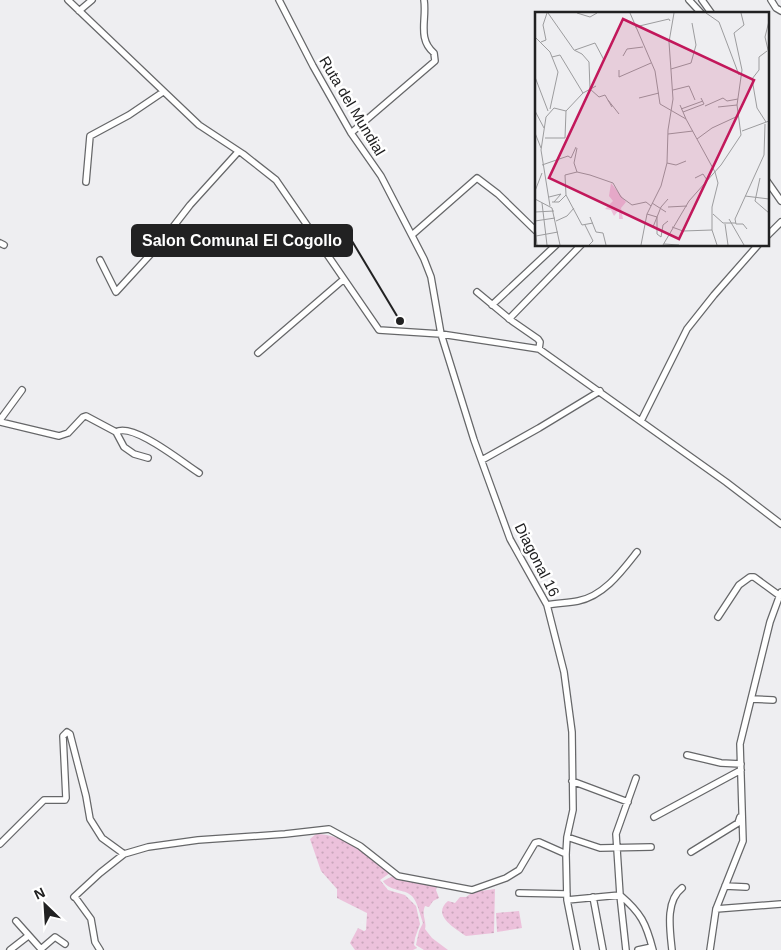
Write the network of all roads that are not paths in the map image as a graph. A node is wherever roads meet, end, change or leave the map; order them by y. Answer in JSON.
{"nodes":[{"id":1,"x":68,"y":0,"type":"edge"},
{"id":2,"x":92,"y":0,"type":"edge"},
{"id":3,"x":279,"y":0,"type":"edge"},
{"id":4,"x":424,"y":0,"type":"edge"},
{"id":5,"x":689,"y":0,"type":"edge"},
{"id":6,"x":702,"y":0,"type":"edge"},
{"id":7,"x":771,"y":0,"type":"edge"},
{"id":8,"x":78,"y":11,"type":"junction"},
{"id":9,"x":781,"y":11,"type":"edge"},
{"id":10,"x":700,"y":12,"type":"edge"},
{"id":11,"x":711,"y":12,"type":"edge"},
{"id":12,"x":163,"y":92,"type":"junction"},
{"id":13,"x":351,"y":133,"type":"junction"},
{"id":14,"x":238,"y":152,"type":"junction"},
{"id":15,"x":86,"y":182,"type":"dead end"},
{"id":16,"x":768,"y":182,"type":"edge"},
{"id":17,"x":781,"y":202,"type":"edge"},
{"id":18,"x":781,"y":222,"type":"edge"},
{"id":19,"x":406,"y":225,"type":"joint"},
{"id":20,"x":535,"y":230,"type":"edge"},
{"id":21,"x":412,"y":235,"type":"junction"},
{"id":22,"x":768,"y":235,"type":"edge"},
{"id":23,"x":555,"y":246,"type":"edge"},
{"id":24,"x":579,"y":246,"type":"edge"},
{"id":25,"x":757,"y":246,"type":"edge"},
{"id":26,"x":100,"y":260,"type":"dead end"},
{"id":27,"x":344,"y":279,"type":"junction"},
{"id":28,"x":477,"y":292,"type":"dead end"},
{"id":29,"x":492,"y":306,"type":"junction"},
{"id":30,"x":509,"y":319,"type":"junction"},
{"id":31,"x":441,"y":334,"type":"junction"},
{"id":32,"x":539,"y":349,"type":"junction"},
{"id":33,"x":258,"y":353,"type":"dead end"},
{"id":34,"x":22,"y":390,"type":"dead end"},
{"id":35,"x":600,"y":392,"type":"junction"},
{"id":36,"x":0,"y":421,"type":"edge"},
{"id":37,"x":641,"y":421,"type":"junction"},
{"id":38,"x":116,"y":432,"type":"junction"},
{"id":39,"x":148,"y":458,"type":"dead end"},
{"id":40,"x":482,"y":460,"type":"junction"},
{"id":41,"x":199,"y":473,"type":"dead end"},
{"id":42,"x":781,"y":524,"type":"edge"},
{"id":43,"x":637,"y":552,"type":"dead end"},
{"id":44,"x":780,"y":594,"type":"edge"},
{"id":45,"x":547,"y":605,"type":"junction"},
{"id":46,"x":718,"y":617,"type":"dead end"},
{"id":47,"x":751,"y":699,"type":"junction"},
{"id":48,"x":773,"y":700,"type":"dead end"},
{"id":49,"x":687,"y":755,"type":"dead end"},
{"id":50,"x":741,"y":767,"type":"junction"},
{"id":51,"x":636,"y":778,"type":"dead end"},
{"id":52,"x":572,"y":781,"type":"junction"},
{"id":53,"x":628,"y":802,"type":"junction"},
{"id":54,"x":741,"y":816,"type":"junction"},
{"id":55,"x":654,"y":817,"type":"dead end"},
{"id":56,"x":567,"y":837,"type":"junction"},
{"id":57,"x":0,"y":844,"type":"edge"},
{"id":58,"x":617,"y":847,"type":"junction"},
{"id":59,"x":651,"y":847,"type":"dead end"},
{"id":60,"x":692,"y":852,"type":"dead end"},
{"id":61,"x":124,"y":854,"type":"junction"},
{"id":62,"x":566,"y":854,"type":"junction"},
{"id":63,"x":725,"y":886,"type":"junction"},
{"id":64,"x":746,"y":887,"type":"dead end"},
{"id":65,"x":682,"y":888,"type":"dead end"},
{"id":66,"x":519,"y":893,"type":"dead end"},
{"id":67,"x":620,"y":895,"type":"junction"},
{"id":68,"x":567,"y":897,"type":"junction"},
{"id":69,"x":593,"y":897,"type":"junction"},
{"id":70,"x":781,"y":904,"type":"edge"},
{"id":71,"x":716,"y":909,"type":"junction"},
{"id":72,"x":16,"y":921,"type":"dead end"},
{"id":73,"x":28,"y":936,"type":"junction"},
{"id":74,"x":65,"y":944,"type":"dead end"},
{"id":75,"x":652,"y":948,"type":"edge"},
{"id":76,"x":41,"y":949,"type":"edge"},
{"id":77,"x":10,"y":950,"type":"edge"},
{"id":78,"x":100,"y":950,"type":"edge"},
{"id":79,"x":577,"y":950,"type":"edge"},
{"id":80,"x":603,"y":950,"type":"edge"},
{"id":81,"x":626,"y":950,"type":"edge"},
{"id":82,"x":638,"y":950,"type":"edge"},
{"id":83,"x":672,"y":950,"type":"edge"},
{"id":84,"x":710,"y":950,"type":"edge"}],
"edges":[{"from":1,"to":8,"type":"street"},
{"from":2,"to":8,"type":"street"},
{"from":3,"to":13,"type":"street","name":"Ruta del Mundial"},
{"from":4,"to":13,"type":"street"},
{"from":5,"to":10,"type":"street"},
{"from":6,"to":11,"type":"street"},
{"from":7,"to":9,"type":"street"},
{"from":8,"to":12,"type":"street"},
{"from":12,"to":14,"type":"street"},
{"from":12,"to":15,"type":"street"},
{"from":13,"to":19,"type":"street","name":"Ruta del Mundial"},
{"from":14,"to":26,"type":"street"},
{"from":14,"to":27,"type":"street"},
{"from":16,"to":17,"type":"street"},
{"from":18,"to":22,"type":"street"},
{"from":19,"to":21,"type":"street","name":"Diagonal 16"},
{"from":20,"to":21,"type":"street"},
{"from":21,"to":31,"type":"street","name":"Diagonal 16"},
{"from":23,"to":29,"type":"street"},
{"from":24,"to":30,"type":"street"},
{"from":25,"to":37,"type":"street"},
{"from":27,"to":31,"type":"street"},
{"from":27,"to":33,"type":"street"},
{"from":28,"to":29,"type":"street"},
{"from":29,"to":30,"type":"street"},
{"from":30,"to":32,"type":"street"},
{"from":31,"to":32,"type":"street"},
{"from":31,"to":40,"type":"street","name":"Diagonal 16"},
{"from":32,"to":35,"type":"street"},
{"from":34,"to":36,"type":"street"},
{"from":35,"to":37,"type":"street"},
{"from":35,"to":40,"type":"street"},
{"from":36,"to":38,"type":"street"},
{"from":37,"to":42,"type":"street"},
{"from":38,"to":39,"type":"street"},
{"from":38,"to":41,"type":"street"},
{"from":40,"to":45,"type":"street","name":"Diagonal 16"},
{"from":43,"to":45,"type":"street"},
{"from":44,"to":46,"type":"street"},
{"from":44,"to":47,"type":"street"},
{"from":45,"to":52,"type":"street","name":"Diagonal 16"},
{"from":47,"to":48,"type":"street"},
{"from":47,"to":50,"type":"street"},
{"from":49,"to":50,"type":"street"},
{"from":50,"to":54,"type":"street"},
{"from":50,"to":55,"type":"street"},
{"from":51,"to":53,"type":"street"},
{"from":52,"to":53,"type":"street"},
{"from":52,"to":56,"type":"street","name":"Diagonal 16"},
{"from":53,"to":58,"type":"street"},
{"from":54,"to":60,"type":"street"},
{"from":54,"to":63,"type":"street"},
{"from":56,"to":58,"type":"street"},
{"from":56,"to":62,"type":"street","name":"Diagonal 16"},
{"from":57,"to":61,"type":"street"},
{"from":58,"to":59,"type":"street"},
{"from":58,"to":67,"type":"street"},
{"from":61,"to":62,"type":"street"},
{"from":61,"to":78,"type":"street"},
{"from":62,"to":68,"type":"street","name":"Diagonal 16"},
{"from":63,"to":64,"type":"street"},
{"from":63,"to":71,"type":"street"},
{"from":65,"to":83,"type":"street"},
{"from":66,"to":68,"type":"street"},
{"from":67,"to":69,"type":"street"},
{"from":67,"to":75,"type":"street"},
{"from":67,"to":81,"type":"street"},
{"from":68,"to":69,"type":"street"},
{"from":68,"to":79,"type":"street","name":"Diagonal 16"},
{"from":69,"to":80,"type":"street"},
{"from":70,"to":71,"type":"street"},
{"from":71,"to":84,"type":"street"},
{"from":72,"to":73,"type":"street"},
{"from":73,"to":76,"type":"street"},
{"from":73,"to":77,"type":"street"},
{"from":74,"to":76,"type":"street"},
{"from":75,"to":82,"type":"street"}]}
